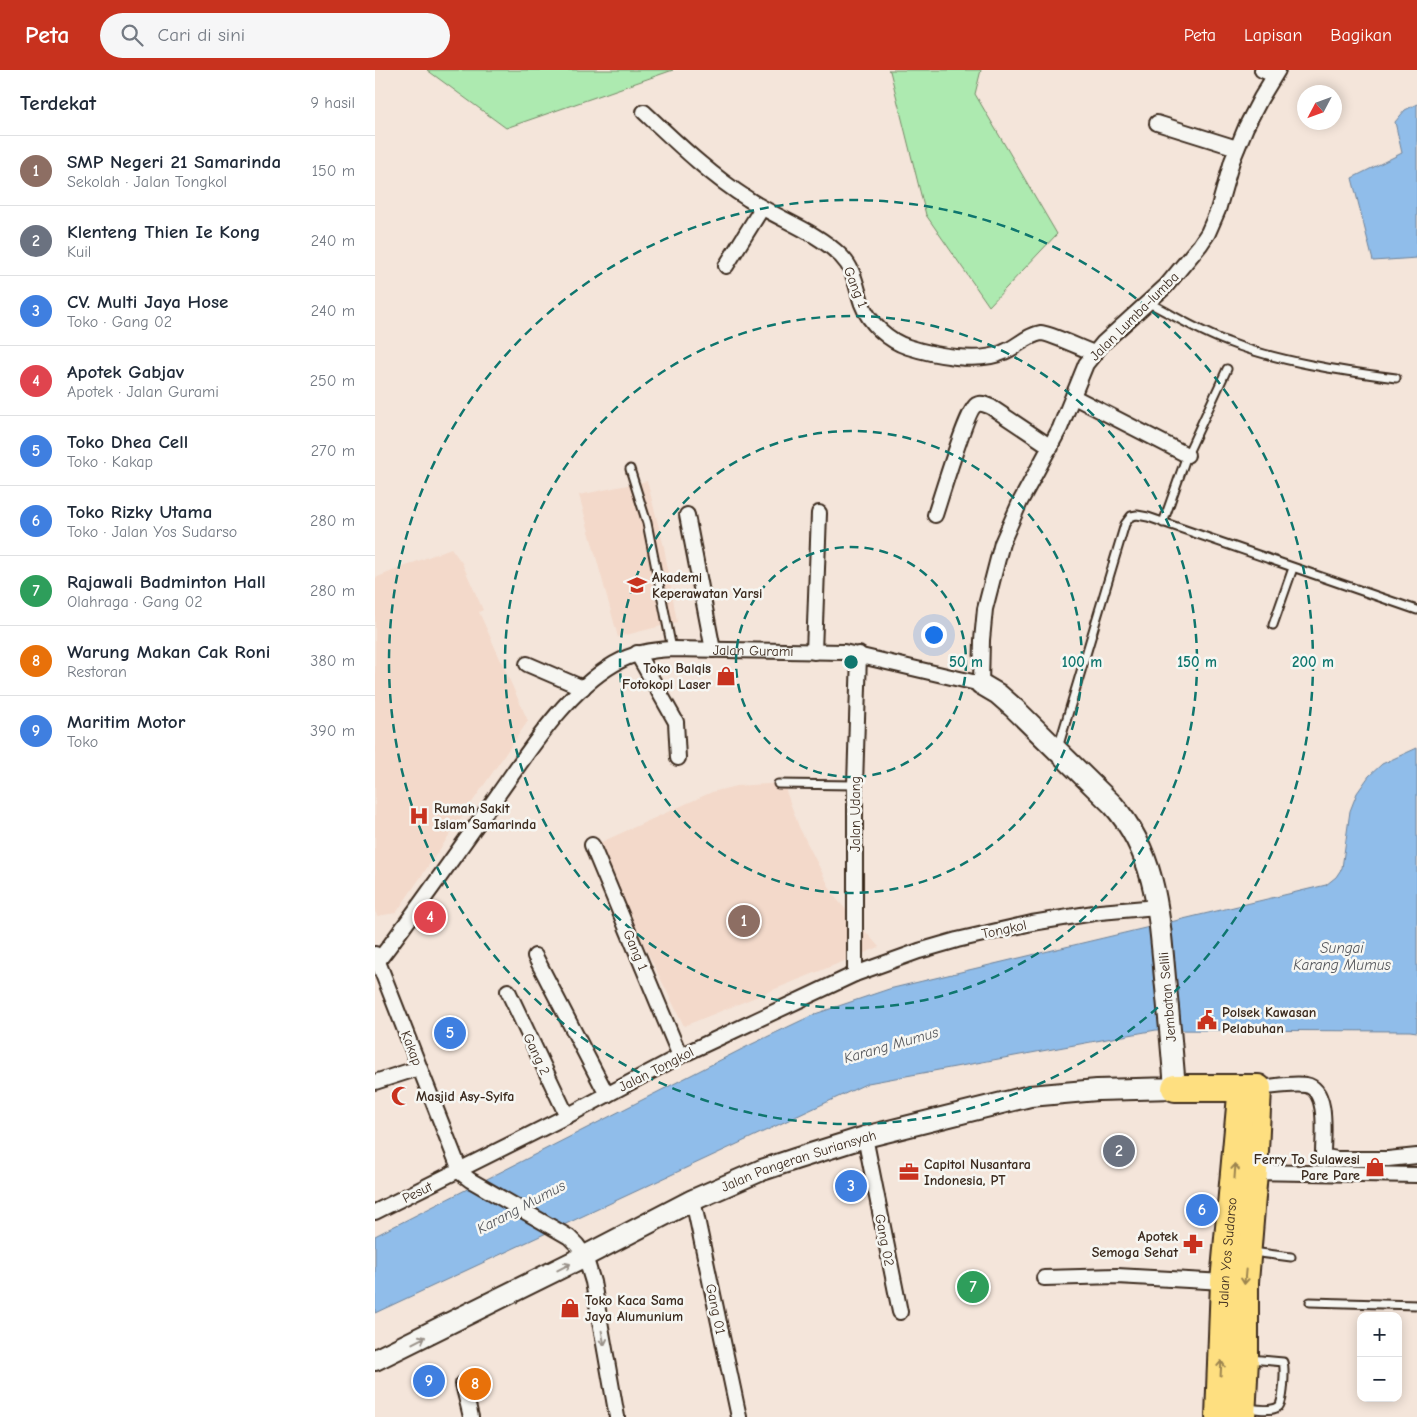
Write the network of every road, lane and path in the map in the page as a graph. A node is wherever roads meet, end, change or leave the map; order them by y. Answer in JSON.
{"nodes":[{"id":1,"x":1271,"y":72,"type":"edge"},
{"id":2,"x":644,"y":112,"type":"dead end"},
{"id":3,"x":1157,"y":123,"type":"dead end"},
{"id":4,"x":1237,"y":148,"type":"junction"},
{"id":5,"x":762,"y":208,"type":"junction"},
{"id":6,"x":726,"y":266,"type":"dead end"},
{"id":7,"x":1149,"y":303,"type":"junction"},
{"id":8,"x":1093,"y":353,"type":"junction"},
{"id":9,"x":1227,"y":369,"type":"dead end"},
{"id":10,"x":1396,"y":378,"type":"dead end"},
{"id":11,"x":1074,"y":397,"type":"junction"},
{"id":12,"x":1051,"y":447,"type":"junction"},
{"id":13,"x":1187,"y":455,"type":"junction"},
{"id":14,"x":630,"y":469,"type":"dead end"},
{"id":15,"x":819,"y":513,"type":"dead end"},
{"id":16,"x":687,"y":515,"type":"dead end"},
{"id":17,"x":935,"y":515,"type":"dead end"},
{"id":18,"x":1163,"y":523,"type":"junction"},
{"id":19,"x":1293,"y":568,"type":"junction"},
{"id":20,"x":1417,"y":610,"type":"edge"},
{"id":21,"x":1273,"y":625,"type":"dead end"},
{"id":22,"x":673,"y":649,"type":"junction"},
{"id":23,"x":713,"y":650,"type":"junction"},
{"id":24,"x":814,"y":652,"type":"junction"},
{"id":25,"x":637,"y":653,"type":"junction"},
{"id":26,"x":859,"y":654,"type":"junction"},
{"id":27,"x":527,"y":664,"type":"dead end"},
{"id":28,"x":981,"y":684,"type":"junction"},
{"id":29,"x":583,"y":688,"type":"junction"},
{"id":30,"x":1058,"y":750,"type":"junction"},
{"id":31,"x":678,"y":758,"type":"dead end"},
{"id":32,"x":778,"y":784,"type":"dead end"},
{"id":33,"x":855,"y":785,"type":"junction"},
{"id":34,"x":592,"y":845,"type":"dead end"},
{"id":35,"x":1158,"y":914,"type":"junction"},
{"id":36,"x":535,"y":956,"type":"dead end"},
{"id":37,"x":376,"y":959,"type":"edge"},
{"id":38,"x":855,"y":974,"type":"junction"},
{"id":39,"x":508,"y":991,"type":"dead end"},
{"id":40,"x":680,"y":1056,"type":"junction"},
{"id":41,"x":419,"y":1068,"type":"junction"},
{"id":42,"x":375,"y":1082,"type":"edge"},
{"id":43,"x":1175,"y":1088,"type":"junction"},
{"id":44,"x":1250,"y":1088,"type":"junction"},
{"id":45,"x":607,"y":1095,"type":"junction"},
{"id":46,"x":567,"y":1116,"type":"junction"},
{"id":47,"x":865,"y":1137,"type":"junction"},
{"id":48,"x":1417,"y":1156,"type":"edge"},
{"id":49,"x":1254,"y":1172,"type":"junction"},
{"id":50,"x":1417,"y":1175,"type":"edge"},
{"id":51,"x":465,"y":1176,"type":"junction"},
{"id":52,"x":693,"y":1200,"type":"junction"},
{"id":53,"x":375,"y":1212,"type":"edge"},
{"id":54,"x":1248,"y":1251,"type":"junction"},
{"id":55,"x":585,"y":1256,"type":"junction"},
{"id":56,"x":1291,"y":1257,"type":"dead end"},
{"id":57,"x":1044,"y":1278,"type":"dead end"},
{"id":58,"x":1224,"y":1282,"type":"junction"},
{"id":59,"x":1310,"y":1302,"type":"dead end"},
{"id":60,"x":1417,"y":1305,"type":"edge"},
{"id":61,"x":900,"y":1312,"type":"dead end"},
{"id":62,"x":1245,"y":1359,"type":"junction"},
{"id":63,"x":375,"y":1360,"type":"edge"},
{"id":64,"x":463,"y":1384,"type":"dead end"},
{"id":65,"x":1234,"y":1414,"type":"edge"},
{"id":66,"x":471,"y":1417,"type":"edge"},
{"id":67,"x":617,"y":1417,"type":"edge"},
{"id":68,"x":739,"y":1417,"type":"edge"}],
"edges":[{"from":1,"to":4,"type":"street","name":"Jalan Lumba-lumba"},
{"from":2,"to":5,"type":"street","name":"Gang 1"},
{"from":3,"to":4,"type":"street"},
{"from":4,"to":7,"type":"street","name":"Jalan Lumba-lumba"},
{"from":5,"to":6,"type":"street"},
{"from":5,"to":8,"type":"street","name":"Gang 1"},
{"from":7,"to":8,"type":"street","name":"Jalan Lumba-lumba"},
{"from":7,"to":10,"type":"lane"},
{"from":8,"to":11,"type":"street","name":"Jalan Lumba-lumba"},
{"from":9,"to":13,"type":"lane"},
{"from":11,"to":12,"type":"street","name":"Jalan Lumba-lumba"},
{"from":11,"to":13,"type":"street"},
{"from":12,"to":17,"type":"street"},
{"from":12,"to":28,"type":"street","name":"Jalan Lumba-lumba"},
{"from":13,"to":18,"type":"lane"},
{"from":14,"to":22,"type":"lane"},
{"from":15,"to":24,"type":"street"},
{"from":16,"to":23,"type":"street"},
{"from":18,"to":19,"type":"lane"},
{"from":18,"to":30,"type":"lane"},
{"from":19,"to":20,"type":"lane"},
{"from":19,"to":21,"type":"lane"},
{"from":22,"to":23,"type":"street","name":"Jalan Gurami"},
{"from":22,"to":25,"type":"street","name":"Jalan Gurami"},
{"from":23,"to":24,"type":"street","name":"Jalan Gurami"},
{"from":24,"to":26,"type":"street","name":"Jalan Gurami"},
{"from":25,"to":29,"type":"street","name":"Jalan Gurami"},
{"from":25,"to":31,"type":"street"},
{"from":26,"to":28,"type":"street","name":"Jalan Gurami"},
{"from":26,"to":33,"type":"street","name":"Jalan Udang"},
{"from":27,"to":29,"type":"street"},
{"from":28,"to":30,"type":"main road","name":"Jalan Gurami"},
{"from":29,"to":37,"type":"street","name":"Jalan Gurami"},
{"from":30,"to":35,"type":"main road","name":"Jalan Gurami"},
{"from":32,"to":33,"type":"lane"},
{"from":33,"to":38,"type":"street","name":"Jalan Udang"},
{"from":34,"to":40,"type":"street","name":"Gang 1"},
{"from":35,"to":38,"type":"street","name":"Tongkol"},
{"from":35,"to":43,"type":"main road","name":"Jembatan Selili"},
{"from":36,"to":45,"type":"street"},
{"from":37,"to":41,"type":"street","name":"Kakap"},
{"from":38,"to":40,"type":"street","name":"Jalan Tongkol"},
{"from":39,"to":46,"type":"street","name":"Gang 2"},
{"from":40,"to":45,"type":"street","name":"Jalan Tongkol"},
{"from":41,"to":42,"type":"street"},
{"from":41,"to":51,"type":"street","name":"Kakap"},
{"from":43,"to":44,"type":"highway","name":"Jalan Pangeran Suriansyah"},
{"from":43,"to":47,"type":"main road","name":"Jalan Pangeran Suriansyah"},
{"from":44,"to":48,"type":"street"},
{"from":44,"to":49,"type":"highway","name":"Jalan Yos Sudarso"},
{"from":58,"to":44,"type":"highway","name":"Jalan Yos Sudarso","one_way":true},
{"from":45,"to":46,"type":"street","name":"Jalan Tongkol"},
{"from":46,"to":51,"type":"street","name":"Jalan Tongkol"},
{"from":47,"to":52,"type":"main road","name":"Jalan Pangeran Suriansyah"},
{"from":47,"to":61,"type":"street","name":"Gang 02"},
{"from":49,"to":50,"type":"street"},
{"from":49,"to":54,"type":"highway","name":"Jalan Yos Sudarso"},
{"from":51,"to":53,"type":"street","name":"Pesut"},
{"from":51,"to":55,"type":"street"},
{"from":52,"to":55,"type":"main road","name":"Jalan Pangeran Suriansyah"},
{"from":52,"to":68,"type":"street","name":"Gang 01"},
{"from":54,"to":56,"type":"lane"},
{"from":54,"to":62,"type":"highway","name":"Jalan Yos Sudarso","one_way":true},
{"from":63,"to":55,"type":"main road","name":"Jalan Pangeran Suriansyah","one_way":true},
{"from":55,"to":67,"type":"street","one_way":true},
{"from":57,"to":58,"type":"street"},
{"from":65,"to":58,"type":"highway","name":"Jalan Yos Sudarso","one_way":true},
{"from":59,"to":60,"type":"lane"},
{"from":62,"to":65,"type":"highway","name":"Jalan Yos Sudarso"},
{"from":62,"to":65,"type":"lane"},
{"from":64,"to":66,"type":"street"}]}
